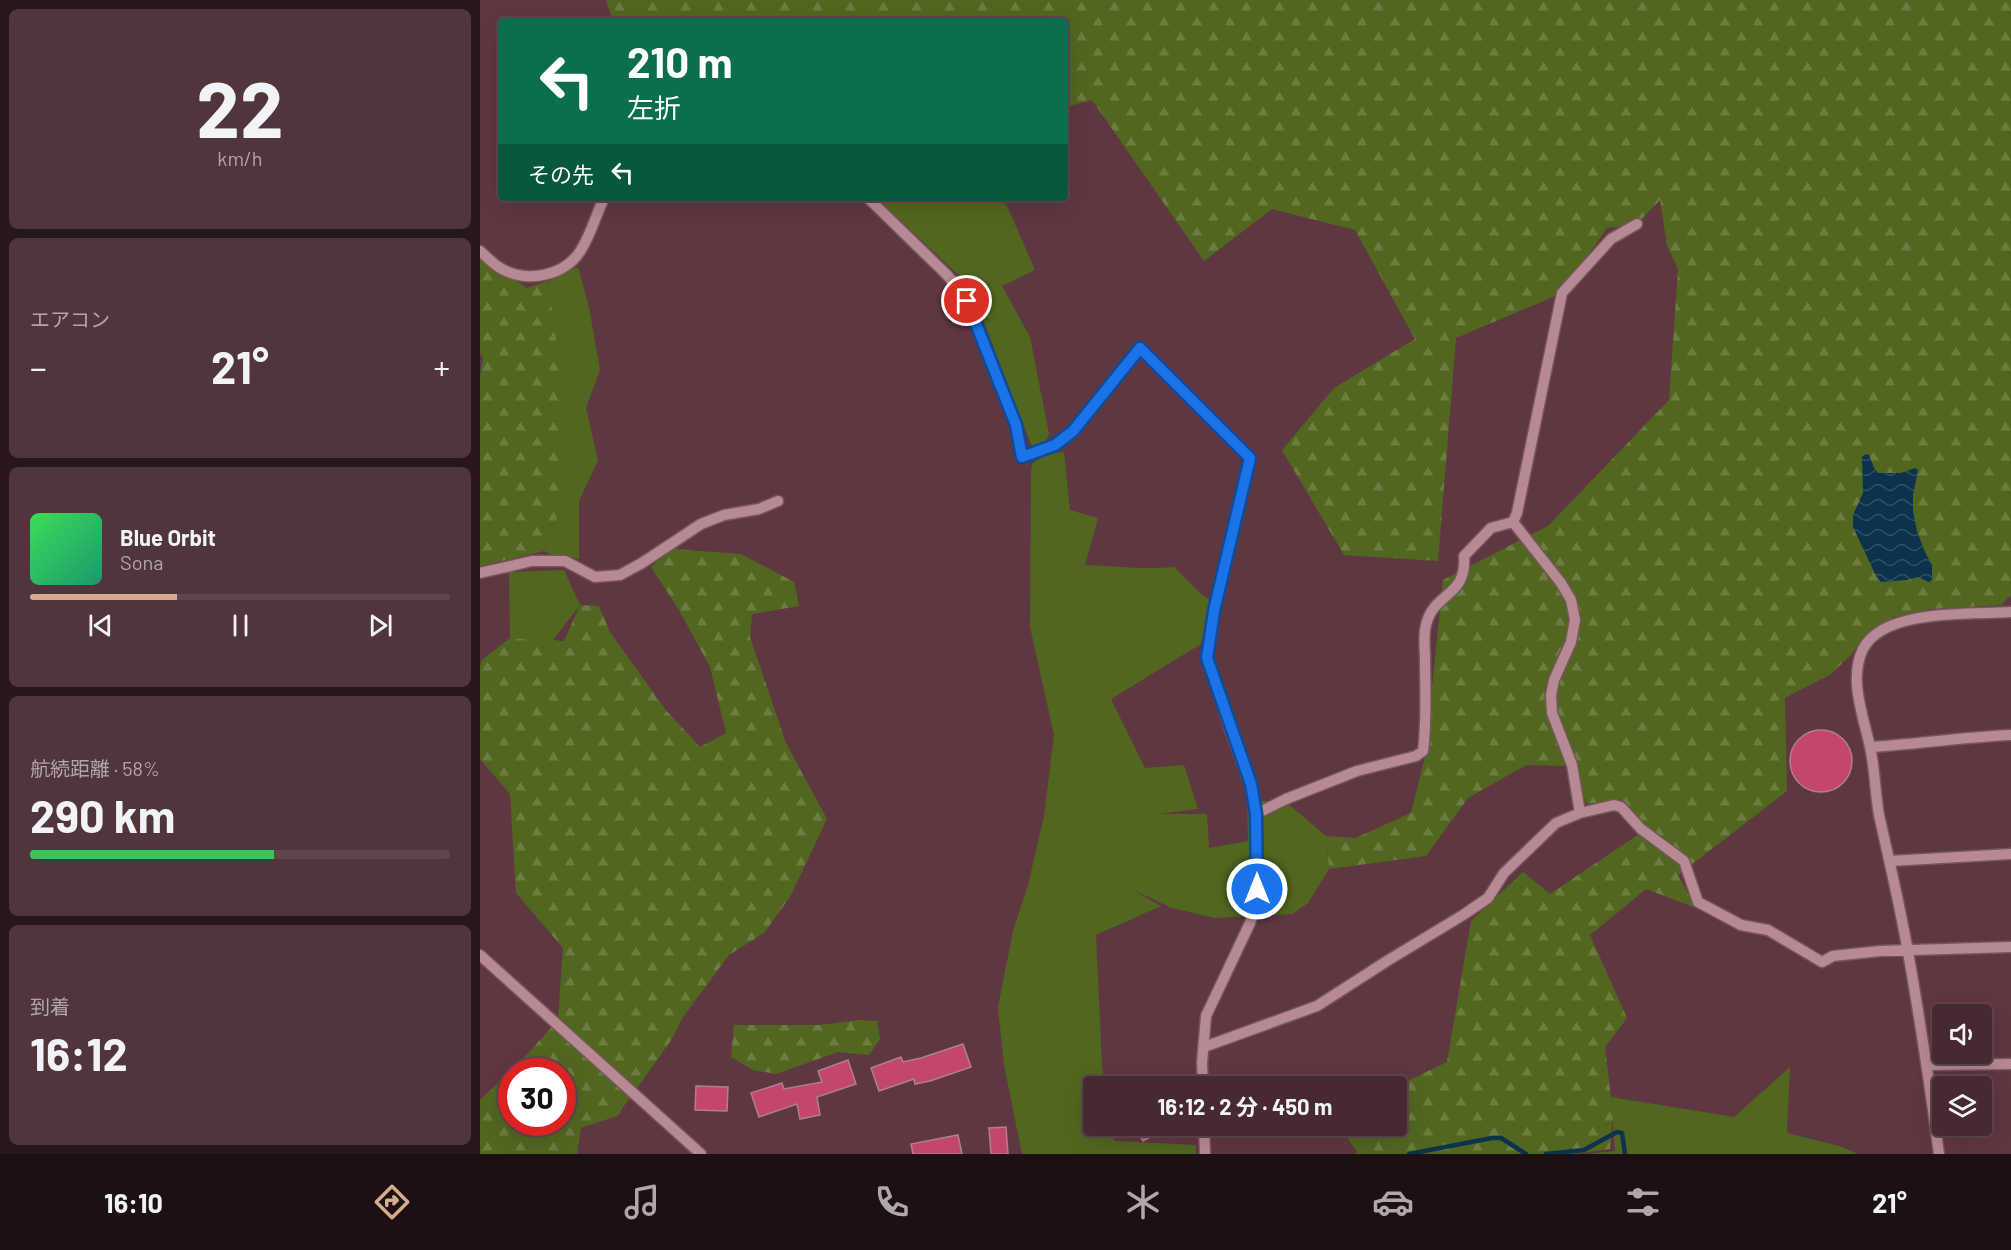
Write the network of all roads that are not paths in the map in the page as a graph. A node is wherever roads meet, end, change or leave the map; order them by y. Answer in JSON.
{"nodes":[{"id":1,"x":603,"y":201,"type":"edge"},
{"id":2,"x":871,"y":201,"type":"edge"},
{"id":3,"x":1637,"y":224,"type":"dead end"},
{"id":4,"x":480,"y":251,"type":"edge"},
{"id":5,"x":778,"y":501,"type":"dead end"},
{"id":6,"x":1513,"y":522,"type":"junction"},
{"id":7,"x":480,"y":573,"type":"edge"},
{"id":8,"x":2011,"y":612,"type":"edge"},
{"id":9,"x":2011,"y":735,"type":"edge"},
{"id":10,"x":1870,"y":747,"type":"junction"},
{"id":11,"x":1580,"y":813,"type":"junction"},
{"id":12,"x":1256,"y":814,"type":"junction"},
{"id":13,"x":2011,"y":855,"type":"edge"},
{"id":14,"x":1890,"y":861,"type":"junction"},
{"id":15,"x":2011,"y":947,"type":"edge"},
{"id":16,"x":1908,"y":950,"type":"junction"},
{"id":17,"x":480,"y":955,"type":"edge"},
{"id":18,"x":1203,"y":1047,"type":"junction"},
{"id":19,"x":2011,"y":1064,"type":"edge"},
{"id":20,"x":1927,"y":1065,"type":"junction"},
{"id":21,"x":1203,"y":1076,"type":"edge"},
{"id":22,"x":1204,"y":1136,"type":"edge"},
{"id":23,"x":700,"y":1154,"type":"edge"},
{"id":24,"x":1205,"y":1154,"type":"edge"},
{"id":25,"x":1939,"y":1154,"type":"edge"}],
"edges":[{"from":1,"to":4,"type":"street"},
{"from":2,"to":12,"type":"street"},
{"from":3,"to":6,"type":"street"},
{"from":5,"to":7,"type":"street"},
{"from":6,"to":11,"type":"street"},
{"from":6,"to":12,"type":"street"},
{"from":8,"to":10,"type":"street"},
{"from":9,"to":10,"type":"street"},
{"from":10,"to":14,"type":"street"},
{"from":11,"to":16,"type":"street"},
{"from":11,"to":18,"type":"street"},
{"from":12,"to":18,"type":"street"},
{"from":13,"to":14,"type":"street"},
{"from":14,"to":16,"type":"street"},
{"from":15,"to":16,"type":"street"},
{"from":16,"to":20,"type":"street"},
{"from":17,"to":23,"type":"street"},
{"from":18,"to":21,"type":"street"},
{"from":19,"to":20,"type":"street"},
{"from":20,"to":25,"type":"street"},
{"from":22,"to":24,"type":"street"}]}
